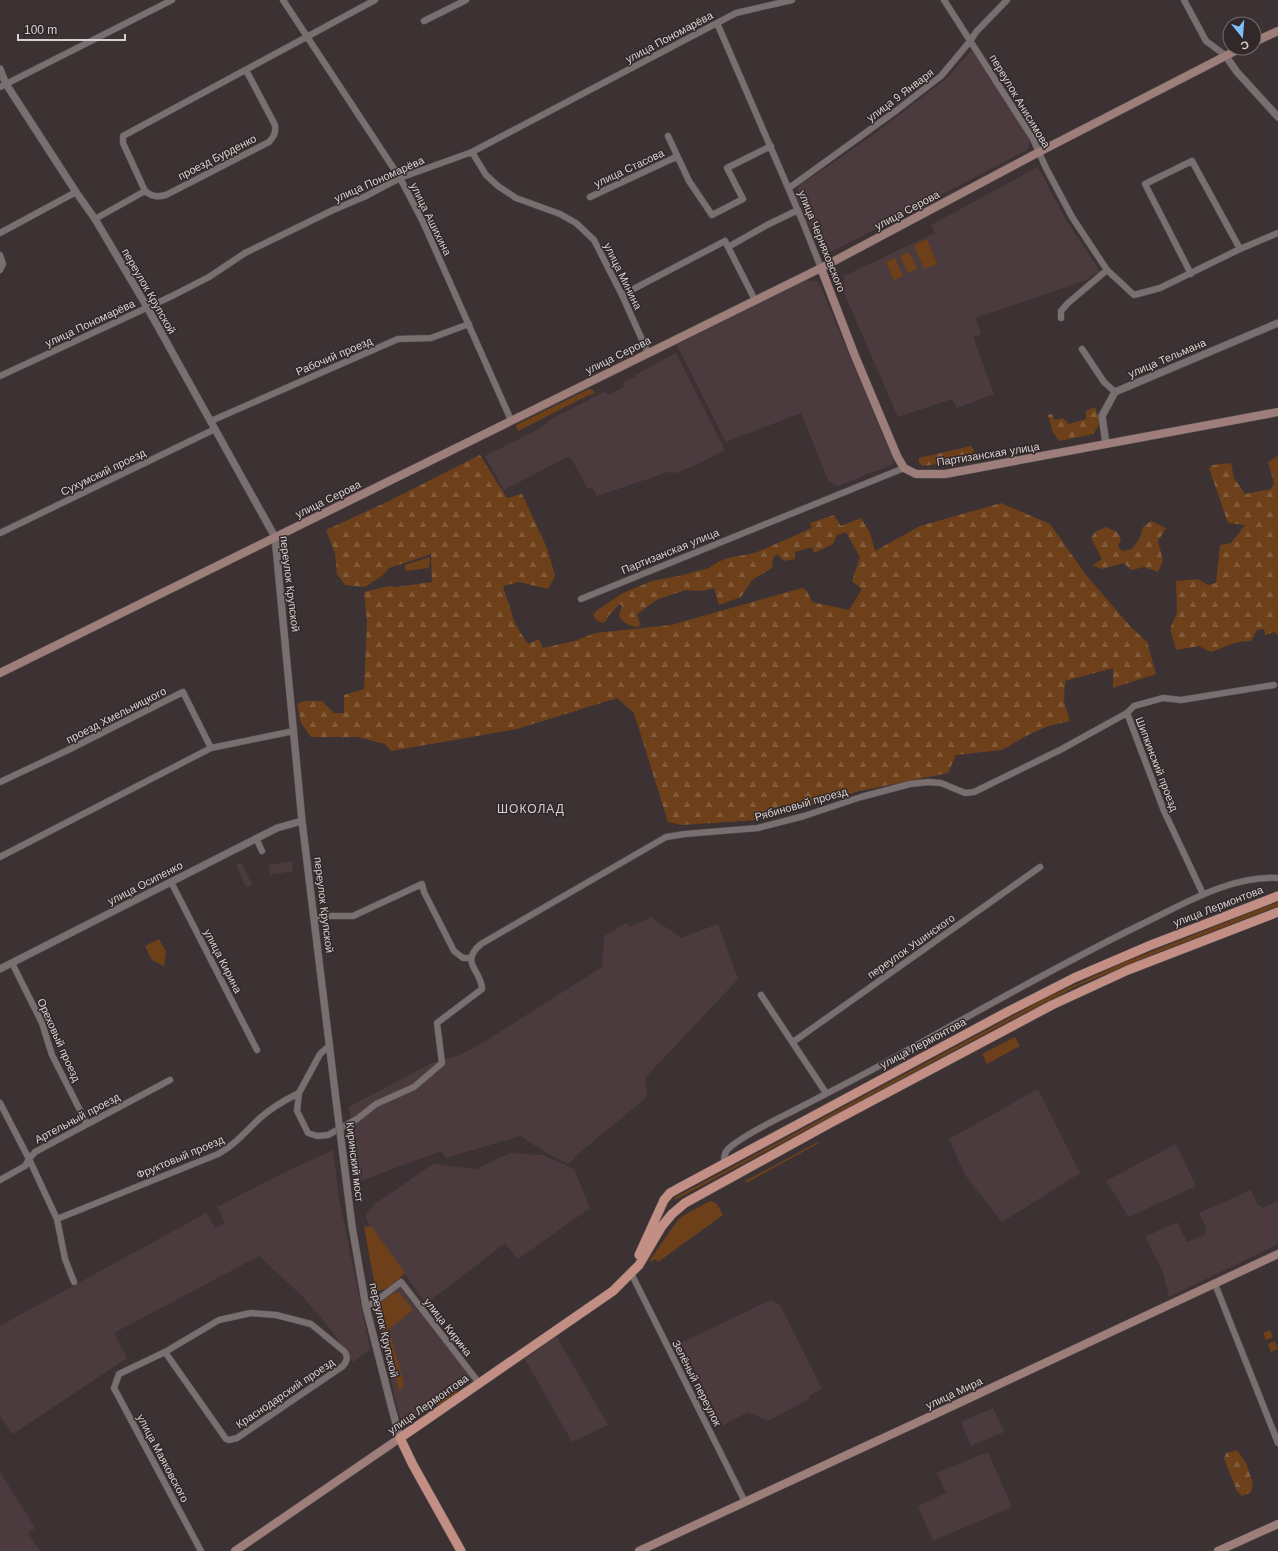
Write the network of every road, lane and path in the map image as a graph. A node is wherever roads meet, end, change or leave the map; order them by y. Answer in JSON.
{"nodes":[{"id":1,"x":172,"y":0,"type":"edge"},
{"id":2,"x":283,"y":0,"type":"edge"},
{"id":3,"x":375,"y":0,"type":"edge"},
{"id":4,"x":466,"y":0,"type":"edge"},
{"id":5,"x":792,"y":0,"type":"edge"},
{"id":6,"x":944,"y":0,"type":"edge"},
{"id":7,"x":1007,"y":0,"type":"edge"},
{"id":8,"x":1184,"y":0,"type":"edge"},
{"id":9,"x":424,"y":21,"type":"dead end"},
{"id":10,"x":716,"y":23,"type":"junction"},
{"id":11,"x":1278,"y":31,"type":"edge"},
{"id":12,"x":307,"y":37,"type":"junction"},
{"id":13,"x":1262,"y":38,"type":"edge"},
{"id":14,"x":971,"y":40,"type":"junction"},
{"id":15,"x":1222,"y":53,"type":"edge"},
{"id":16,"x":1223,"y":56,"type":"edge"},
{"id":17,"x":1226,"y":56,"type":"edge"},
{"id":18,"x":0,"y":70,"type":"edge"},
{"id":19,"x":246,"y":70,"type":"junction"},
{"id":20,"x":3,"y":86,"type":"edge"},
{"id":21,"x":1278,"y":117,"type":"edge"},
{"id":22,"x":668,"y":136,"type":"dead end"},
{"id":23,"x":771,"y":146,"type":"junction"},
{"id":24,"x":472,"y":152,"type":"junction"},
{"id":25,"x":1039,"y":152,"type":"junction"},
{"id":26,"x":676,"y":157,"type":"junction"},
{"id":27,"x":400,"y":178,"type":"junction"},
{"id":28,"x":789,"y":188,"type":"junction"},
{"id":29,"x":145,"y":191,"type":"junction"},
{"id":30,"x":76,"y":192,"type":"junction"},
{"id":31,"x":590,"y":197,"type":"dead end"},
{"id":32,"x":798,"y":210,"type":"junction"},
{"id":33,"x":95,"y":219,"type":"junction"},
{"id":34,"x":0,"y":233,"type":"edge"},
{"id":35,"x":1278,"y":234,"type":"edge"},
{"id":36,"x":728,"y":247,"type":"junction"},
{"id":37,"x":1240,"y":249,"type":"junction"},
{"id":38,"x":0,"y":254,"type":"edge"},
{"id":39,"x":822,"y":268,"type":"junction"},
{"id":40,"x":0,"y":270,"type":"edge"},
{"id":41,"x":1107,"y":270,"type":"junction"},
{"id":42,"x":1191,"y":274,"type":"junction"},
{"id":43,"x":622,"y":295,"type":"junction"},
{"id":44,"x":756,"y":300,"type":"junction"},
{"id":45,"x":146,"y":307,"type":"junction"},
{"id":46,"x":1061,"y":318,"type":"dead end"},
{"id":47,"x":1278,"y":323,"type":"edge"},
{"id":48,"x":469,"y":324,"type":"junction"},
{"id":49,"x":1082,"y":349,"type":"dead end"},
{"id":50,"x":648,"y":353,"type":"junction"},
{"id":51,"x":0,"y":376,"type":"edge"},
{"id":52,"x":1115,"y":392,"type":"junction"},
{"id":53,"x":1278,"y":412,"type":"edge"},
{"id":54,"x":511,"y":420,"type":"junction"},
{"id":55,"x":211,"y":421,"type":"junction"},
{"id":56,"x":215,"y":429,"type":"junction"},
{"id":57,"x":1106,"y":444,"type":"junction"},
{"id":58,"x":904,"y":468,"type":"junction"},
{"id":59,"x":0,"y":533,"type":"edge"},
{"id":60,"x":275,"y":537,"type":"junction"},
{"id":61,"x":581,"y":599,"type":"dead end"},
{"id":62,"x":0,"y":674,"type":"edge"},
{"id":63,"x":1274,"y":685,"type":"dead end"},
{"id":64,"x":1127,"y":713,"type":"junction"},
{"id":65,"x":294,"y":731,"type":"junction"},
{"id":66,"x":211,"y":748,"type":"junction"},
{"id":67,"x":0,"y":782,"type":"edge"},
{"id":68,"x":302,"y":821,"type":"junction"},
{"id":69,"x":256,"y":838,"type":"junction"},
{"id":70,"x":262,"y":851,"type":"dead end"},
{"id":71,"x":0,"y":857,"type":"edge"},
{"id":72,"x":1040,"y":867,"type":"dead end"},
{"id":73,"x":1278,"y":878,"type":"edge"},
{"id":74,"x":171,"y":882,"type":"junction"},
{"id":75,"x":1203,"y":894,"type":"junction"},
{"id":76,"x":1278,"y":896,"type":"edge"},
{"id":77,"x":1278,"y":912,"type":"edge"},
{"id":78,"x":314,"y":918,"type":"junction"},
{"id":79,"x":470,"y":958,"type":"junction"},
{"id":80,"x":12,"y":963,"type":"junction"},
{"id":81,"x":0,"y":969,"type":"edge"},
{"id":82,"x":761,"y":995,"type":"dead end"},
{"id":83,"x":793,"y":1042,"type":"junction"},
{"id":84,"x":330,"y":1045,"type":"junction"},
{"id":85,"x":257,"y":1050,"type":"dead end"},
{"id":86,"x":170,"y":1080,"type":"dead end"},
{"id":87,"x":299,"y":1093,"type":"junction"},
{"id":88,"x":826,"y":1094,"type":"junction"},
{"id":89,"x":336,"y":1100,"type":"joint"},
{"id":90,"x":0,"y":1103,"type":"edge"},
{"id":91,"x":87,"y":1124,"type":"junction"},
{"id":92,"x":29,"y":1159,"type":"junction"},
{"id":93,"x":724,"y":1164,"type":"junction"},
{"id":94,"x":0,"y":1180,"type":"edge"},
{"id":95,"x":679,"y":1188,"type":"junction"},
{"id":96,"x":685,"y":1203,"type":"junction"},
{"id":97,"x":57,"y":1219,"type":"junction"},
{"id":98,"x":352,"y":1226,"type":"joint"},
{"id":99,"x":1278,"y":1254,"type":"edge"},
{"id":100,"x":631,"y":1273,"type":"junction"},
{"id":101,"x":74,"y":1282,"type":"dead end"},
{"id":102,"x":1215,"y":1284,"type":"junction"},
{"id":103,"x":366,"y":1307,"type":"junction"},
{"id":104,"x":165,"y":1352,"type":"junction"},
{"id":105,"x":119,"y":1374,"type":"joint"},
{"id":106,"x":479,"y":1383,"type":"junction"},
{"id":107,"x":400,"y":1438,"type":"junction"},
{"id":108,"x":1278,"y":1443,"type":"edge"},
{"id":109,"x":745,"y":1502,"type":"junction"},
{"id":110,"x":1278,"y":1524,"type":"edge"},
{"id":111,"x":200,"y":1551,"type":"edge"},
{"id":112,"x":235,"y":1551,"type":"edge"},
{"id":113,"x":461,"y":1551,"type":"edge"},
{"id":114,"x":639,"y":1551,"type":"edge"},
{"id":115,"x":1218,"y":1551,"type":"edge"}],
"edges":[{"from":1,"to":20,"type":"street"},
{"from":2,"to":12,"type":"street","name":"улица Ашихина"},
{"from":3,"to":12,"type":"street"},
{"from":4,"to":9,"type":"street"},
{"from":5,"to":10,"type":"street","name":"улица Пономарёва"},
{"from":6,"to":14,"type":"street","name":"переулок Анисимова"},
{"from":7,"to":14,"type":"street","name":"улица 9 Января"},
{"from":8,"to":15,"type":"street"},
{"from":10,"to":23,"type":"street","name":"улица Черняховского"},
{"from":10,"to":24,"type":"street","name":"улица Пономарёва"},
{"from":11,"to":13,"type":"main road"},
{"from":12,"to":19,"type":"street"},
{"from":12,"to":27,"type":"street","name":"улица Ашихина"},
{"from":14,"to":25,"type":"street","name":"переулок Анисимова"},
{"from":14,"to":28,"type":"street","name":"улица 9 Января"},
{"from":16,"to":25,"type":"main road","name":"улица Серова"},
{"from":17,"to":21,"type":"street"},
{"from":18,"to":20,"type":"street","name":"переулок Крупской"},
{"from":19,"to":29,"type":"street"},
{"from":19,"to":29,"type":"street","name":"проезд Бурденко"},
{"from":20,"to":30,"type":"street","name":"переулок Крупской"},
{"from":22,"to":26,"type":"street","name":"улица Стасова"},
{"from":23,"to":26,"type":"street","name":"улица Стасова"},
{"from":23,"to":28,"type":"street","name":"улица Черняховского"},
{"from":24,"to":27,"type":"street","name":"улица Пономарёва"},
{"from":24,"to":43,"type":"street","name":"улица Минина"},
{"from":25,"to":39,"type":"main road","name":"улица Серова"},
{"from":25,"to":41,"type":"street","name":"переулок Анисимова"},
{"from":26,"to":31,"type":"street","name":"улица Стасова"},
{"from":27,"to":45,"type":"street","name":"улица Пономарёва"},
{"from":27,"to":48,"type":"street","name":"улица Ашихина"},
{"from":28,"to":32,"type":"street","name":"улица Черняховского"},
{"from":29,"to":33,"type":"street"},
{"from":30,"to":33,"type":"street","name":"переулок Крупской"},
{"from":30,"to":34,"type":"street"},
{"from":32,"to":36,"type":"street"},
{"from":32,"to":39,"type":"street","name":"улица Черняховского"},
{"from":33,"to":45,"type":"street","name":"переулок Крупской"},
{"from":35,"to":37,"type":"street"},
{"from":36,"to":43,"type":"street"},
{"from":36,"to":44,"type":"street"},
{"from":37,"to":42,"type":"street"},
{"from":37,"to":42,"type":"street"},
{"from":38,"to":40,"type":"street"},
{"from":39,"to":44,"type":"main road","name":"улица Серова"},
{"from":39,"to":58,"type":"main road","name":"улица Черняховского"},
{"from":41,"to":42,"type":"street","name":"переулок Анисимова"},
{"from":41,"to":46,"type":"street"},
{"from":43,"to":50,"type":"street","name":"улица Минина"},
{"from":44,"to":50,"type":"main road","name":"улица Серова"},
{"from":45,"to":51,"type":"street","name":"улица Пономарёва"},
{"from":45,"to":55,"type":"street","name":"переулок Крупской"},
{"from":47,"to":52,"type":"street","name":"улица Тельмана"},
{"from":48,"to":54,"type":"street","name":"улица Ашихина"},
{"from":48,"to":55,"type":"street","name":"Рабочий проезд"},
{"from":49,"to":52,"type":"street"},
{"from":50,"to":54,"type":"main road","name":"улица Серова"},
{"from":52,"to":57,"type":"street"},
{"from":53,"to":57,"type":"main road","name":"Партизанская улица"},
{"from":54,"to":60,"type":"main road","name":"улица Серова"},
{"from":55,"to":56,"type":"street","name":"переулок Крупской"},
{"from":56,"to":59,"type":"street","name":"Сухумский проезд"},
{"from":56,"to":60,"type":"street","name":"переулок Крупской"},
{"from":57,"to":58,"type":"main road","name":"Партизанская улица"},
{"from":58,"to":61,"type":"street","name":"Партизанская улица"},
{"from":60,"to":62,"type":"main road","name":"улица Серова"},
{"from":60,"to":65,"type":"street","name":"переулок Крупской"},
{"from":63,"to":64,"type":"street","name":"Шипкинский проезд"},
{"from":64,"to":75,"type":"street","name":"Шипкинский проезд"},
{"from":64,"to":79,"type":"street","name":"Рябиновый проезд"},
{"from":65,"to":66,"type":"street"},
{"from":65,"to":68,"type":"street","name":"переулок Крупской"},
{"from":66,"to":67,"type":"street","name":"проезд Хмельницкого"},
{"from":66,"to":71,"type":"street"},
{"from":68,"to":69,"type":"street","name":"улица Осипенко"},
{"from":68,"to":78,"type":"street","name":"переулок Крупской"},
{"from":69,"to":70,"type":"street"},
{"from":69,"to":74,"type":"street","name":"улица Осипенко"},
{"from":72,"to":83,"type":"street","name":"переулок Ушинского"},
{"from":73,"to":75,"type":"street"},
{"from":74,"to":80,"type":"street","name":"улица Осипенко"},
{"from":74,"to":85,"type":"street","name":"улица Кирина"},
{"from":75,"to":88,"type":"street"},
{"from":76,"to":93,"type":"main road","name":"улица Лермонтова"},
{"from":77,"to":96,"type":"main road","name":"улица Лермонтова"},
{"from":78,"to":79,"type":"street"},
{"from":78,"to":84,"type":"street","name":"переулок Крупской"},
{"from":79,"to":87,"type":"street"},
{"from":80,"to":81,"type":"street","name":"улица Осипенко"},
{"from":80,"to":91,"type":"street","name":"Ореховый проезд"},
{"from":82,"to":83,"type":"street"},
{"from":83,"to":88,"type":"street"},
{"from":84,"to":87,"type":"street"},
{"from":84,"to":89,"type":"street","name":"переулок Крупской"},
{"from":86,"to":91,"type":"street","name":"Артельный проезд"},
{"from":87,"to":97,"type":"street","name":"Фруктовый проезд"},
{"from":88,"to":93,"type":"street"},
{"from":89,"to":98,"type":"street","name":"Киринский мост","bridge":true},
{"from":90,"to":92,"type":"street"},
{"from":91,"to":92,"type":"street","name":"Артельный проезд"},
{"from":92,"to":94,"type":"street","name":"Артельный проезд"},
{"from":92,"to":97,"type":"street"},
{"from":93,"to":95,"type":"main road","name":"улица Лермонтова"},
{"from":95,"to":96,"type":"main road"},
{"from":95,"to":100,"type":"main road","name":"улица Лермонтова"},
{"from":96,"to":100,"type":"main road","name":"улица Лермонтова"},
{"from":97,"to":101,"type":"street"},
{"from":98,"to":103,"type":"street","name":"переулок Крупской"},
{"from":99,"to":102,"type":"main road","name":"улица Мира"},
{"from":100,"to":106,"type":"main road","name":"улица Лермонтова"},
{"from":100,"to":109,"type":"street","name":"Зелёный переулок"},
{"from":102,"to":108,"type":"street"},
{"from":102,"to":109,"type":"main road","name":"улица Мира"},
{"from":103,"to":106,"type":"street","name":"улица Кирина"},
{"from":103,"to":107,"type":"street","name":"переулок Крупской"},
{"from":104,"to":104,"type":"street","name":"Краснодарский проезд"},
{"from":104,"to":105,"type":"street","name":"Краснодарский проезд"},
{"from":105,"to":111,"type":"street","name":"улица Маяковского"},
{"from":106,"to":107,"type":"main road","name":"улица Лермонтова"},
{"from":107,"to":112,"type":"main road","name":"улица Лермонтова"},
{"from":107,"to":113,"type":"main road"},
{"from":109,"to":114,"type":"main road","name":"улица Мира"},
{"from":110,"to":115,"type":"main road"}]}
